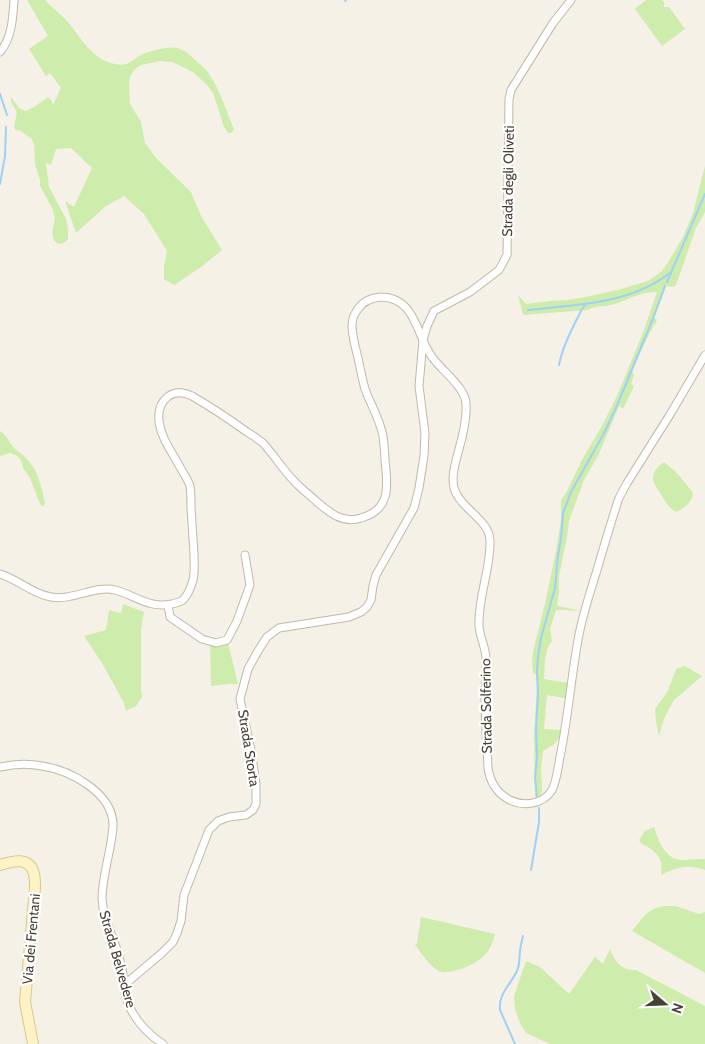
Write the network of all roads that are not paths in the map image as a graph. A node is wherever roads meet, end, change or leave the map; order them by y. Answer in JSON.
{"nodes":[{"id":1,"x":14,"y":0,"type":"edge"},
{"id":2,"x":570,"y":0,"type":"edge"},
{"id":3,"x":0,"y":52,"type":"edge"},
{"id":4,"x":423,"y":340,"type":"junction"},
{"id":5,"x":705,"y":355,"type":"edge"},
{"id":6,"x":245,"y":555,"type":"dead end"},
{"id":7,"x":0,"y":574,"type":"edge"},
{"id":8,"x":168,"y":605,"type":"junction"},
{"id":9,"x":0,"y":767,"type":"edge"},
{"id":10,"x":0,"y":865,"type":"edge"},
{"id":11,"x":124,"y":985,"type":"junction"},
{"id":12,"x":33,"y":1044,"type":"edge"},
{"id":13,"x":163,"y":1044,"type":"edge"}],
"edges":[{"from":1,"to":3,"type":"street"},
{"from":2,"to":4,"type":"street","name":"Strada degli Oliveti"},
{"from":4,"to":5,"type":"street","name":"Strada Solferino"},
{"from":4,"to":8,"type":"street","name":"Strada Solferino"},
{"from":4,"to":11,"type":"street","name":"Strada Storta"},
{"from":6,"to":8,"type":"street"},
{"from":7,"to":8,"type":"street"},
{"from":9,"to":11,"type":"street","name":"Strada Belvedere"},
{"from":10,"to":12,"type":"main road","name":"Via dei Frentani"},
{"from":11,"to":13,"type":"street","name":"Strada Belvedere"}]}
